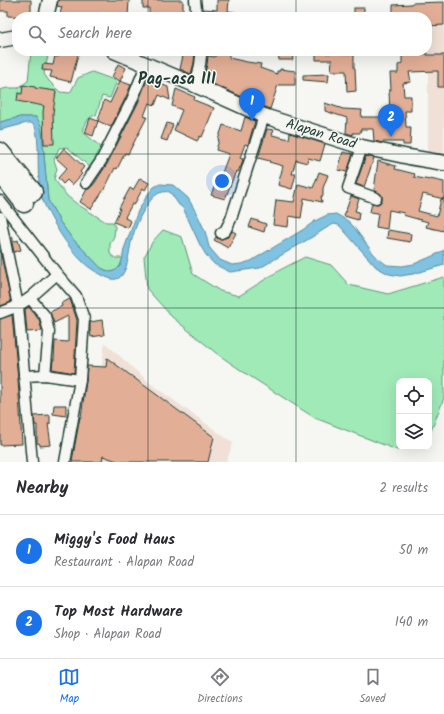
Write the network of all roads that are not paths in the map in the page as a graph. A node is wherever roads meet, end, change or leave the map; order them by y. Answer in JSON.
{"nodes":[{"id":1,"x":50,"y":0,"type":"edge"},
{"id":2,"x":195,"y":0,"type":"edge"},
{"id":3,"x":47,"y":12,"type":"edge"},
{"id":4,"x":196,"y":12,"type":"edge"},
{"id":5,"x":12,"y":38,"type":"edge"},
{"id":6,"x":0,"y":40,"type":"edge"},
{"id":7,"x":125,"y":56,"type":"edge"},
{"id":8,"x":201,"y":56,"type":"edge"},
{"id":9,"x":146,"y":65,"type":"junction"},
{"id":10,"x":195,"y":85,"type":"junction"},
{"id":11,"x":264,"y":116,"type":"junction"},
{"id":12,"x":362,"y":147,"type":"junction"},
{"id":13,"x":0,"y":152,"type":"edge"},
{"id":14,"x":444,"y":162,"type":"edge"},
{"id":15,"x":0,"y":172,"type":"edge"},
{"id":16,"x":86,"y":183,"type":"dead end"},
{"id":17,"x":376,"y":198,"type":"dead end"},
{"id":18,"x":0,"y":201,"type":"edge"},
{"id":19,"x":0,"y":217,"type":"edge"},
{"id":20,"x":221,"y":233,"type":"dead end"},
{"id":21,"x":57,"y":274,"type":"junction"},
{"id":22,"x":30,"y":298,"type":"junction"},
{"id":23,"x":18,"y":306,"type":"junction"},
{"id":24,"x":0,"y":313,"type":"edge"},
{"id":25,"x":45,"y":375,"type":"junction"},
{"id":26,"x":24,"y":376,"type":"junction"},
{"id":27,"x":80,"y":380,"type":"junction"},
{"id":28,"x":32,"y":462,"type":"edge"},
{"id":29,"x":65,"y":462,"type":"edge"}],
"edges":[{"from":1,"to":3,"type":"street"},
{"from":2,"to":4,"type":"street"},
{"from":5,"to":6,"type":"street"},
{"from":7,"to":9,"type":"street","name":"Alapan Road"},
{"from":8,"to":10,"type":"street"},
{"from":9,"to":10,"type":"street","name":"Alapan Road"},
{"from":9,"to":16,"type":"street"},
{"from":10,"to":11,"type":"street","name":"Alapan Road"},
{"from":11,"to":12,"type":"street","name":"Alapan Road"},
{"from":11,"to":20,"type":"street"},
{"from":12,"to":14,"type":"street","name":"Alapan Road"},
{"from":12,"to":17,"type":"street"},
{"from":13,"to":15,"type":"highway"},
{"from":18,"to":21,"type":"street"},
{"from":19,"to":23,"type":"street"},
{"from":21,"to":22,"type":"street"},
{"from":21,"to":27,"type":"street"},
{"from":22,"to":23,"type":"street"},
{"from":22,"to":25,"type":"street"},
{"from":23,"to":24,"type":"street"},
{"from":23,"to":26,"type":"street"},
{"from":25,"to":26,"type":"street"},
{"from":25,"to":27,"type":"street"},
{"from":26,"to":28,"type":"street"},
{"from":27,"to":29,"type":"street"}]}
